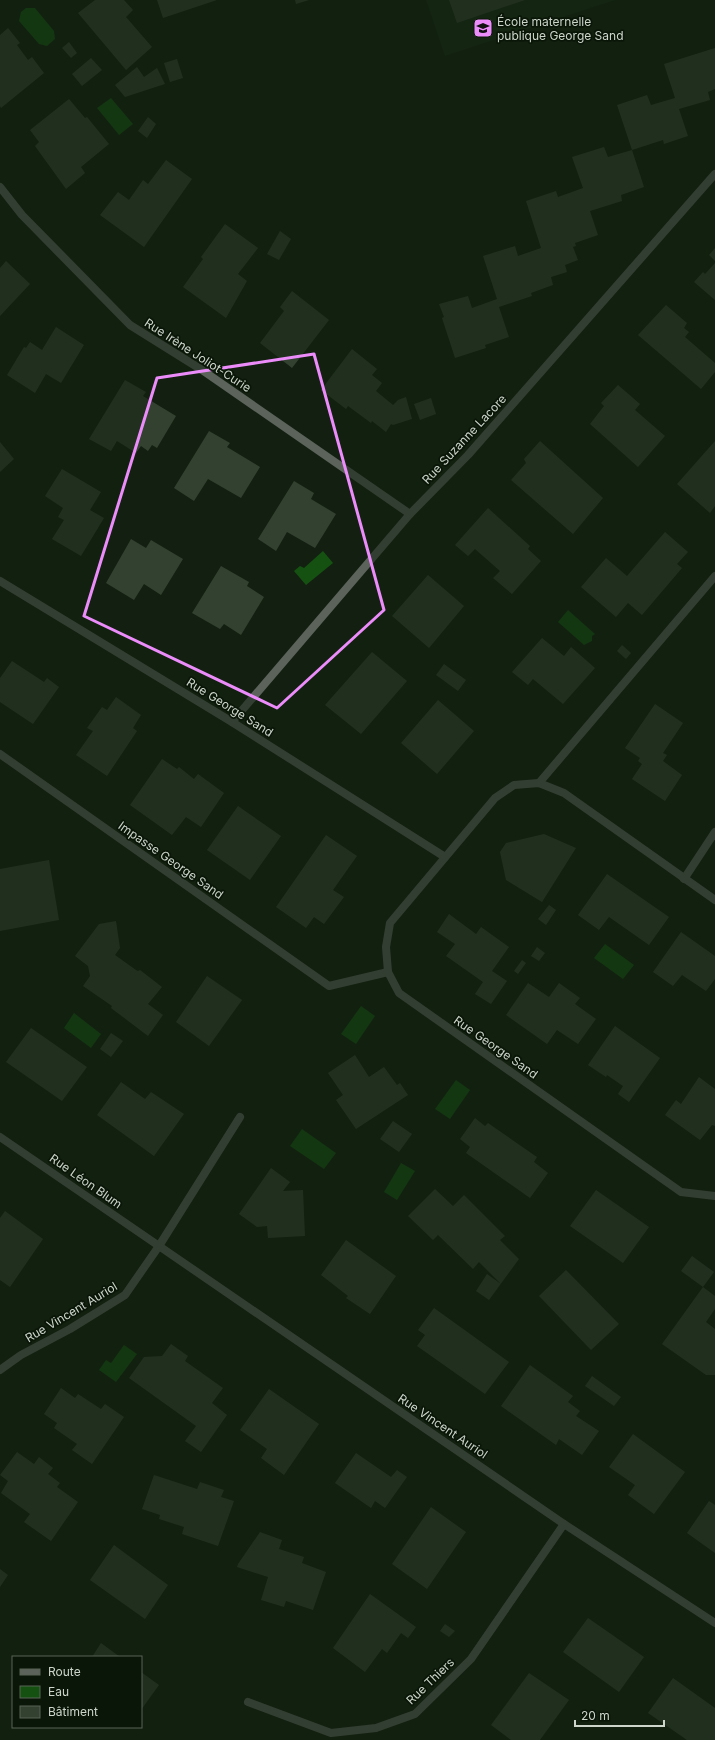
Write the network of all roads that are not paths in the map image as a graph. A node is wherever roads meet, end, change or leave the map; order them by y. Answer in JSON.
{"nodes":[{"id":1,"x":715,"y":174,"type":"edge"},
{"id":2,"x":0,"y":187,"type":"edge"},
{"id":3,"x":410,"y":514,"type":"junction"},
{"id":4,"x":715,"y":576,"type":"edge"},
{"id":5,"x":0,"y":581,"type":"edge"},
{"id":6,"x":232,"y":722,"type":"junction"},
{"id":7,"x":0,"y":754,"type":"edge"},
{"id":8,"x":539,"y":783,"type":"junction"},
{"id":9,"x":715,"y":832,"type":"edge"},
{"id":10,"x":445,"y":857,"type":"junction"},
{"id":11,"x":684,"y":879,"type":"junction"},
{"id":12,"x":715,"y":900,"type":"edge"},
{"id":13,"x":388,"y":972,"type":"junction"},
{"id":14,"x":240,"y":1117,"type":"dead end"},
{"id":15,"x":0,"y":1137,"type":"edge"},
{"id":16,"x":715,"y":1196,"type":"edge"},
{"id":17,"x":159,"y":1246,"type":"junction"},
{"id":18,"x":0,"y":1370,"type":"edge"},
{"id":19,"x":564,"y":1524,"type":"junction"},
{"id":20,"x":715,"y":1622,"type":"edge"},
{"id":21,"x":248,"y":1702,"type":"dead end"}],
"edges":[{"from":1,"to":3,"type":"street","name":"Rue Suzanne Lacore"},
{"from":2,"to":3,"type":"street","name":"Rue Irène Joliot-Curie"},
{"from":3,"to":6,"type":"street","name":"Rue Suzanne Lacore"},
{"from":4,"to":8,"type":"street"},
{"from":5,"to":6,"type":"street","name":"Rue George Sand"},
{"from":6,"to":10,"type":"street","name":"Rue George Sand"},
{"from":7,"to":13,"type":"street","name":"Impasse George Sand"},
{"from":8,"to":10,"type":"street","name":"Rue George Sand"},
{"from":8,"to":11,"type":"street","name":"Rue George Sand"},
{"from":9,"to":11,"type":"street"},
{"from":10,"to":13,"type":"street","name":"Rue George Sand"},
{"from":11,"to":12,"type":"street","name":"Rue George Sand"},
{"from":13,"to":16,"type":"street","name":"Rue George Sand"},
{"from":14,"to":17,"type":"street","name":"Rue Vincent Auriol"},
{"from":15,"to":17,"type":"street","name":"Rue Léon Blum"},
{"from":17,"to":18,"type":"street","name":"Rue Vincent Auriol"},
{"from":17,"to":19,"type":"street","name":"Rue Vincent Auriol"},
{"from":19,"to":20,"type":"street","name":"Rue Vincent Auriol"},
{"from":19,"to":21,"type":"street","name":"Rue Thiers"}]}
